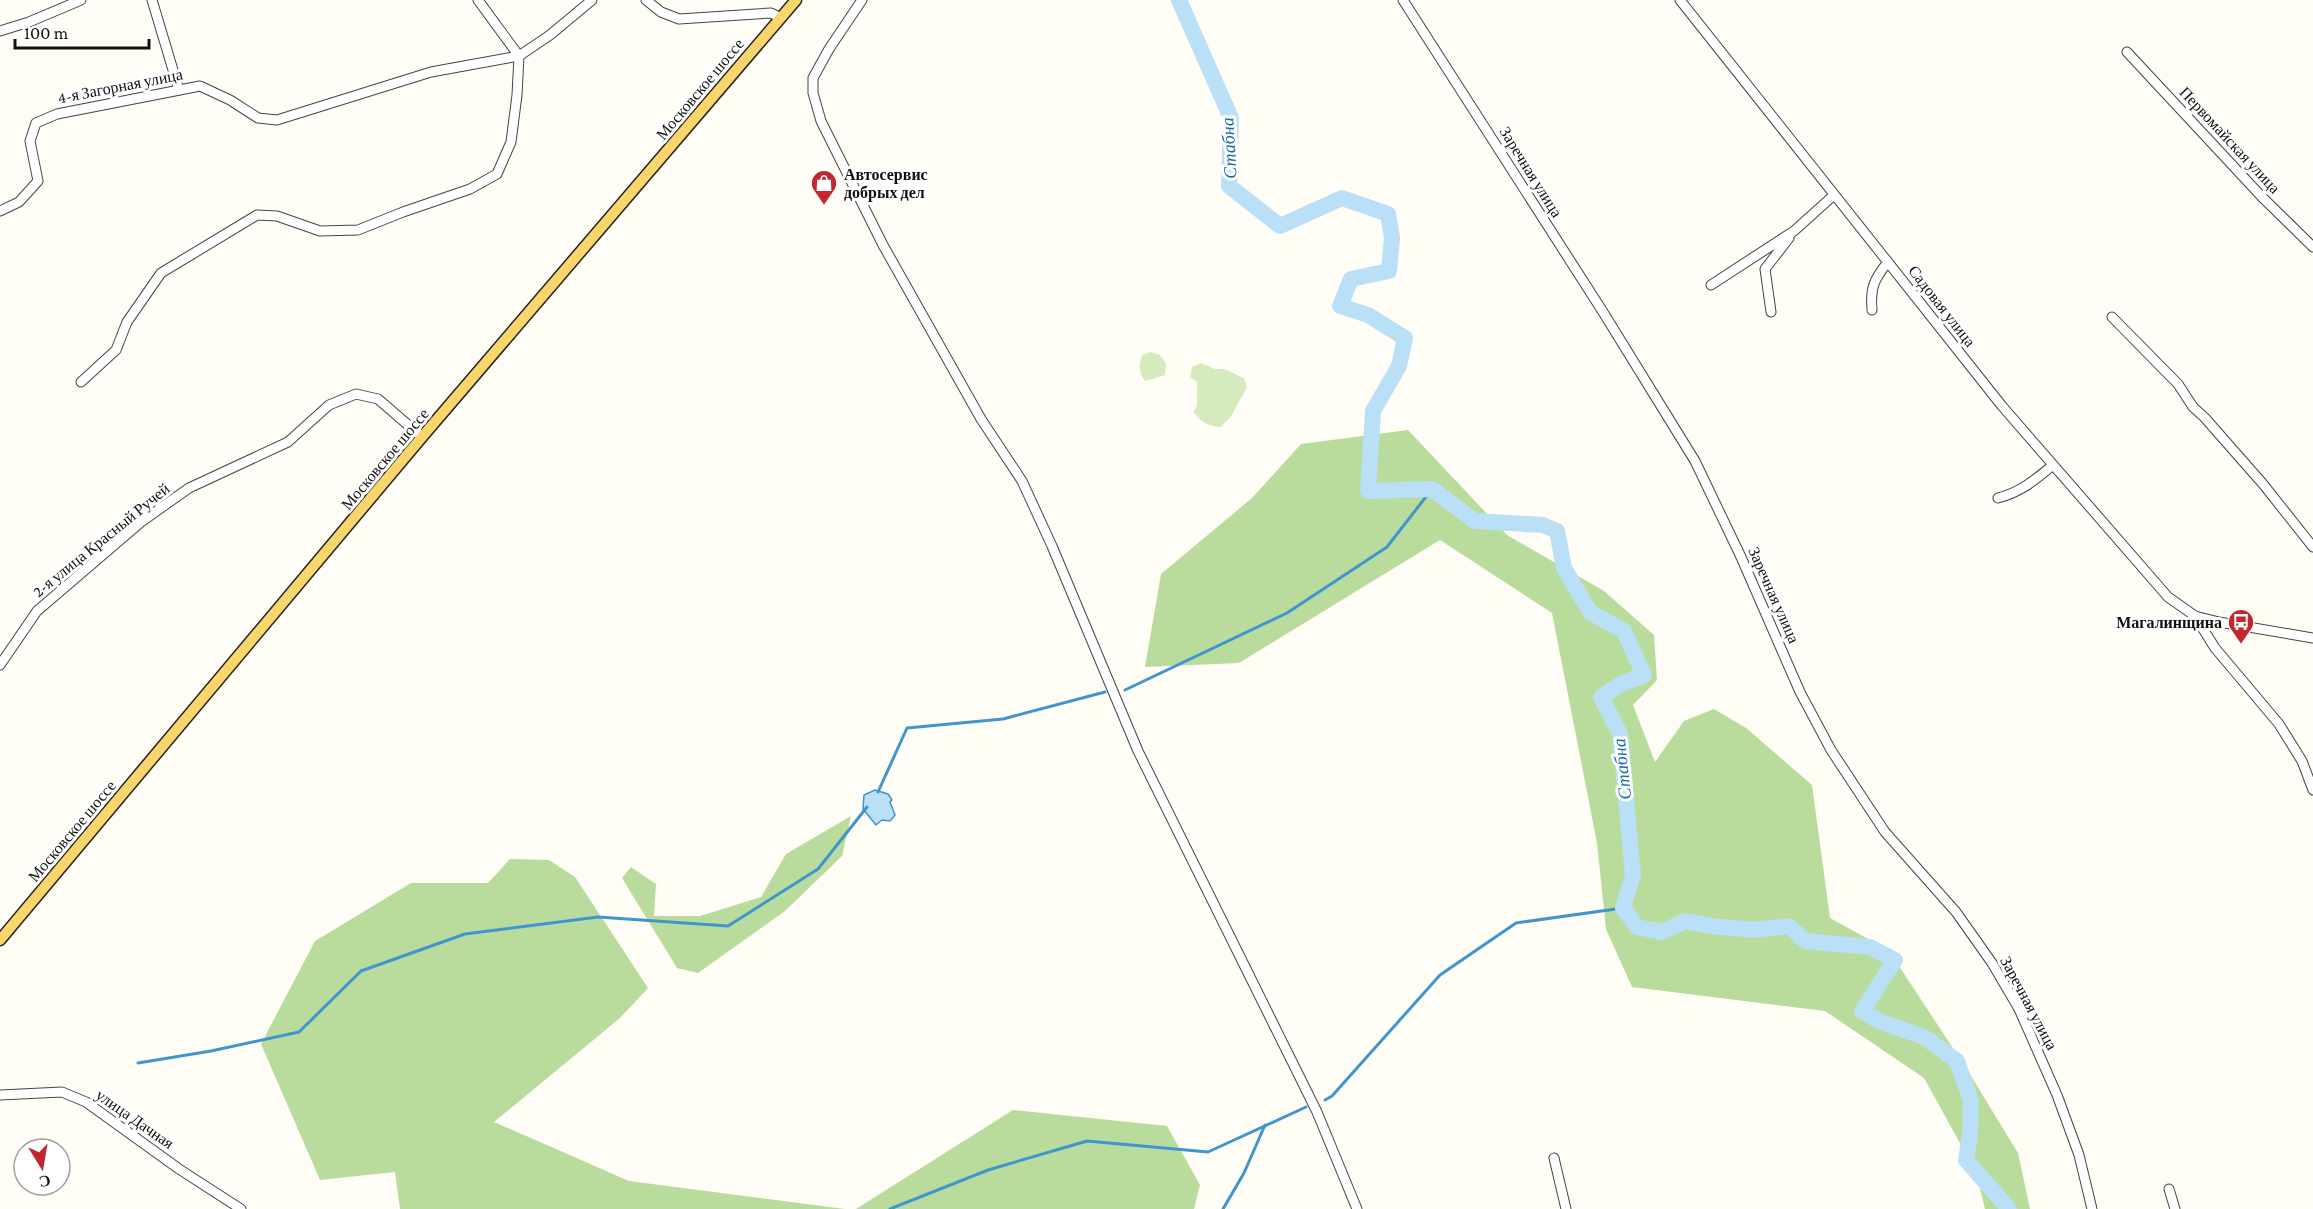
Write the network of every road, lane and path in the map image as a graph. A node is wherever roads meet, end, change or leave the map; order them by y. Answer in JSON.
{"nodes":[{"id":1,"x":81,"y":0,"type":"edge"},
{"id":2,"x":152,"y":0,"type":"edge"},
{"id":3,"x":478,"y":0,"type":"edge"},
{"id":4,"x":592,"y":0,"type":"edge"},
{"id":5,"x":646,"y":0,"type":"edge"},
{"id":6,"x":796,"y":0,"type":"edge"},
{"id":7,"x":862,"y":0,"type":"edge"},
{"id":8,"x":1403,"y":0,"type":"edge"},
{"id":9,"x":1680,"y":0,"type":"edge"},
{"id":10,"x":781,"y":18,"type":"junction"},
{"id":11,"x":0,"y":31,"type":"edge"},
{"id":12,"x":2127,"y":52,"type":"dead end"},
{"id":13,"x":519,"y":56,"type":"junction"},
{"id":14,"x":179,"y":90,"type":"junction"},
{"id":15,"x":1834,"y":195,"type":"junction"},
{"id":16,"x":0,"y":211,"type":"edge"},
{"id":17,"x":1794,"y":231,"type":"junction"},
{"id":18,"x":2313,"y":247,"type":"edge"},
{"id":19,"x":1888,"y":262,"type":"junction"},
{"id":20,"x":1711,"y":285,"type":"dead end"},
{"id":21,"x":1872,"y":310,"type":"dead end"},
{"id":22,"x":1771,"y":312,"type":"dead end"},
{"id":23,"x":2112,"y":317,"type":"dead end"},
{"id":24,"x":81,"y":382,"type":"dead end"},
{"id":25,"x":422,"y":437,"type":"junction"},
{"id":26,"x":2053,"y":465,"type":"junction"},
{"id":27,"x":1998,"y":498,"type":"dead end"},
{"id":28,"x":2313,"y":547,"type":"edge"},
{"id":29,"x":2195,"y":616,"type":"junction"},
{"id":30,"x":2313,"y":638,"type":"edge"},
{"id":31,"x":0,"y":664,"type":"edge"},
{"id":32,"x":2313,"y":790,"type":"edge"},
{"id":33,"x":0,"y":940,"type":"edge"},
{"id":34,"x":0,"y":1095,"type":"edge"},
{"id":35,"x":1554,"y":1158,"type":"dead end"},
{"id":36,"x":2169,"y":1189,"type":"dead end"},
{"id":37,"x":241,"y":1209,"type":"edge"},
{"id":38,"x":1357,"y":1209,"type":"edge"},
{"id":39,"x":1566,"y":1209,"type":"edge"},
{"id":40,"x":2092,"y":1209,"type":"edge"},
{"id":41,"x":2175,"y":1209,"type":"edge"}],
"edges":[{"from":1,"to":11,"type":"street"},
{"from":2,"to":14,"type":"street"},
{"from":3,"to":13,"type":"street"},
{"from":4,"to":13,"type":"street","name":"4-я Загорная улица"},
{"from":5,"to":10,"type":"street"},
{"from":6,"to":10,"type":"main road","name":"Московское шоссе"},
{"from":7,"to":38,"type":"street"},
{"from":8,"to":40,"type":"street","name":"Заречная улица"},
{"from":9,"to":15,"type":"street","name":"Садовая улица"},
{"from":10,"to":25,"type":"main road","name":"Московское шоссе"},
{"from":12,"to":18,"type":"street","name":"Первомайская улица"},
{"from":13,"to":14,"type":"street","name":"4-я Загорная улица"},
{"from":13,"to":24,"type":"street"},
{"from":14,"to":16,"type":"street","name":"4-я Загорная улица"},
{"from":15,"to":17,"type":"street"},
{"from":15,"to":19,"type":"street","name":"Садовая улица"},
{"from":17,"to":20,"type":"street"},
{"from":17,"to":22,"type":"street"},
{"from":19,"to":21,"type":"street"},
{"from":19,"to":26,"type":"street","name":"Садовая улица"},
{"from":23,"to":28,"type":"street"},
{"from":25,"to":31,"type":"street","name":"2-я улица Красный Ручей"},
{"from":25,"to":33,"type":"main road","name":"Московское шоссе"},
{"from":26,"to":27,"type":"street"},
{"from":26,"to":29,"type":"street","name":"Садовая улица"},
{"from":29,"to":30,"type":"street","name":"Садовая улица"},
{"from":29,"to":32,"type":"street","name":"Садовая улица"},
{"from":34,"to":37,"type":"street","name":"улица Дачная"},
{"from":35,"to":39,"type":"street"},
{"from":36,"to":41,"type":"street"}]}
